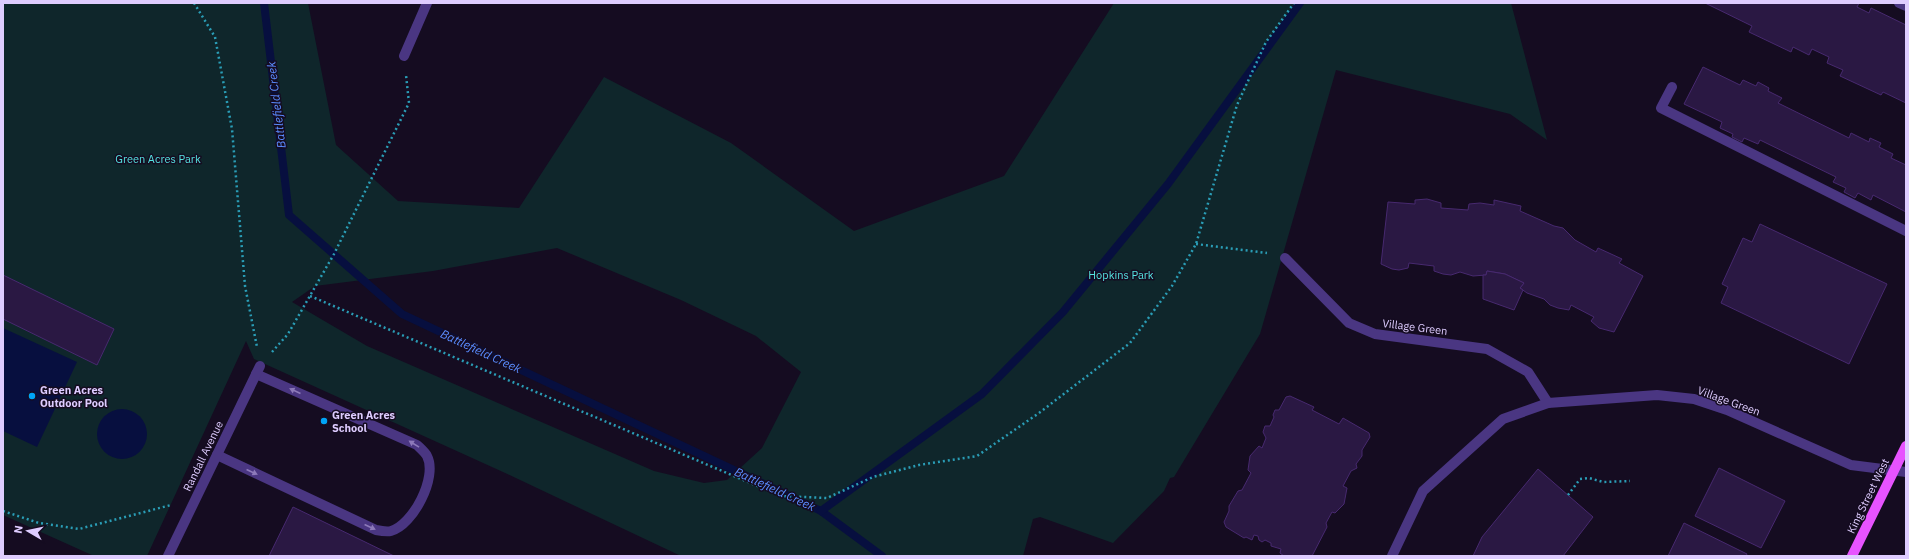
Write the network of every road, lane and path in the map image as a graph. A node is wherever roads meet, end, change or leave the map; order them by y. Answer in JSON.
{"nodes":[{"id":1,"x":194,"y":3,"type":"edge"},
{"id":2,"x":428,"y":3,"type":"edge"},
{"id":3,"x":1294,"y":3,"type":"edge"},
{"id":4,"x":1899,"y":3,"type":"edge"},
{"id":5,"x":1906,"y":6,"type":"edge"},
{"id":6,"x":404,"y":56,"type":"joint"},
{"id":7,"x":1672,"y":87,"type":"dead end"},
{"id":8,"x":1906,"y":231,"type":"edge"},
{"id":9,"x":1196,"y":244,"type":"junction"},
{"id":10,"x":1285,"y":258,"type":"joint"},
{"id":11,"x":310,"y":296,"type":"junction"},
{"id":12,"x":258,"y":370,"type":"junction"},
{"id":13,"x":1548,"y":403,"type":"junction"},
{"id":14,"x":1906,"y":446,"type":"edge"},
{"id":15,"x":217,"y":455,"type":"junction"},
{"id":16,"x":1894,"y":470,"type":"junction"},
{"id":17,"x":1906,"y":472,"type":"edge"},
{"id":18,"x":1630,"y":481,"type":"dead end"},
{"id":19,"x":1568,"y":495,"type":"dead end"},
{"id":20,"x":196,"y":498,"type":"junction"},
{"id":21,"x":3,"y":511,"type":"edge"},
{"id":22,"x":168,"y":556,"type":"edge"},
{"id":23,"x":1392,"y":556,"type":"edge"},
{"id":24,"x":1852,"y":556,"type":"edge"}],
"edges":[{"from":1,"to":12,"type":"path"},
{"from":2,"to":6,"type":"street"},
{"from":3,"to":9,"type":"path"},
{"from":4,"to":5,"type":"street"},
{"from":6,"to":11,"type":"path"},
{"from":7,"to":8,"type":"street"},
{"from":9,"to":10,"type":"path"},
{"from":9,"to":11,"type":"path"},
{"from":10,"to":13,"type":"street","name":"Village Green"},
{"from":11,"to":12,"type":"path"},
{"from":12,"to":15,"type":"street","name":"Randall Avenue"},
{"from":15,"to":12,"type":"street","one_way":true},
{"from":13,"to":16,"type":"street","name":"Village Green"},
{"from":13,"to":23,"type":"street","name":"Village Green"},
{"from":14,"to":16,"type":"main road","name":"King Street West"},
{"from":15,"to":20,"type":"street","name":"Randall Avenue"},
{"from":16,"to":17,"type":"street","name":"Village Green"},
{"from":16,"to":24,"type":"main road","name":"King Street West"},
{"from":18,"to":19,"type":"path"},
{"from":20,"to":21,"type":"path"},
{"from":20,"to":22,"type":"street","name":"Randall Avenue"}]}
